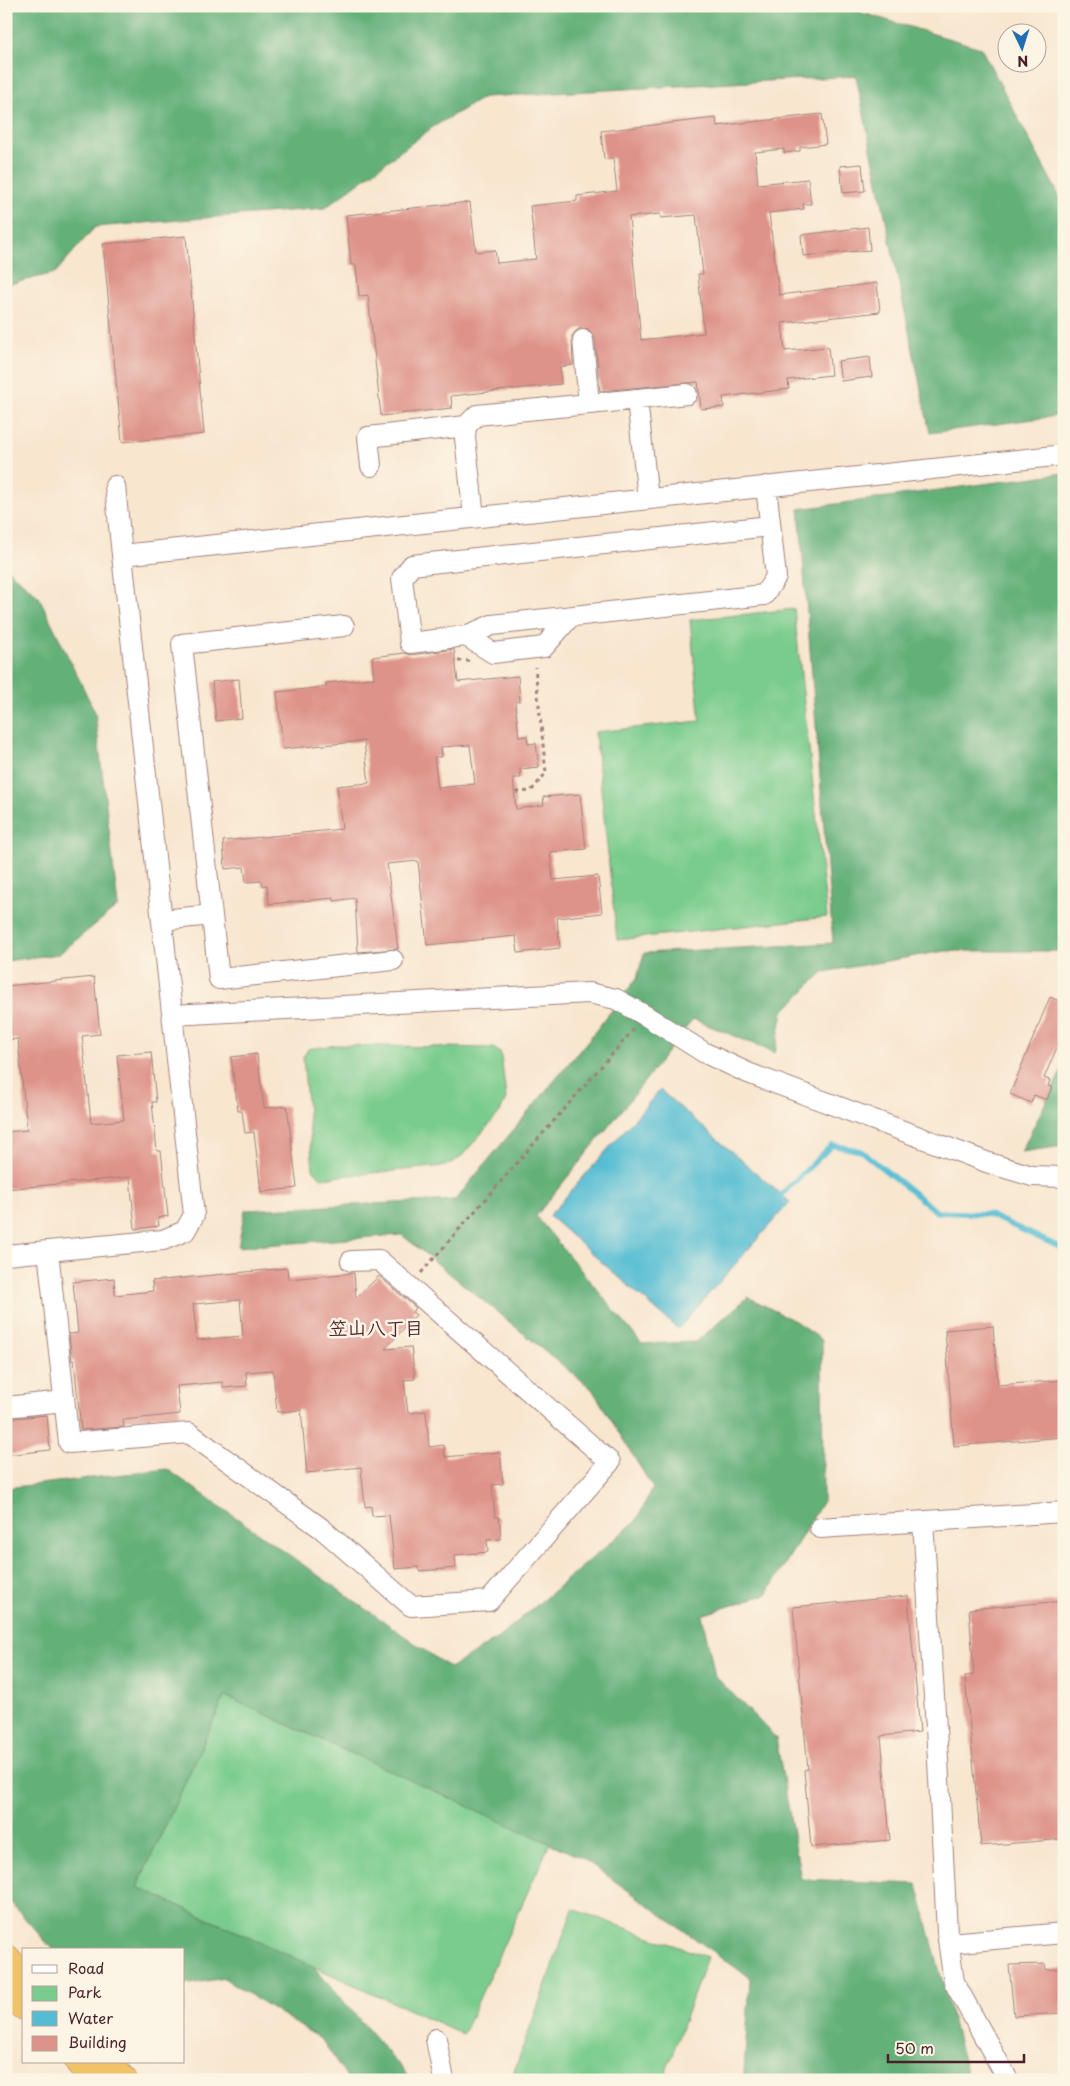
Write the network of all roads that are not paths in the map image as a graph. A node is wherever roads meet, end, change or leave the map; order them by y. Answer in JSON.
{"nodes":[{"id":1,"x":583,"y":340,"type":"dead end"},
{"id":2,"x":687,"y":394,"type":"dead end"},
{"id":3,"x":637,"y":399,"type":"junction"},
{"id":4,"x":589,"y":404,"type":"junction"},
{"id":5,"x":466,"y":426,"type":"junction"},
{"id":6,"x":1064,"y":455,"type":"edge"},
{"id":7,"x":371,"y":466,"type":"dead end"},
{"id":8,"x":115,"y":486,"type":"dead end"},
{"id":9,"x":766,"y":486,"type":"junction"},
{"id":10,"x":648,"y":499,"type":"junction"},
{"id":11,"x":474,"y":518,"type":"junction"},
{"id":12,"x":770,"y":526,"type":"junction"},
{"id":13,"x":122,"y":554,"type":"junction"},
{"id":14,"x":570,"y":617,"type":"junction"},
{"id":15,"x":344,"y":626,"type":"dead end"},
{"id":16,"x":466,"y":636,"type":"junction"},
{"id":17,"x":212,"y":915,"type":"junction"},
{"id":18,"x":162,"y":920,"type":"junction"},
{"id":19,"x":393,"y":960,"type":"dead end"},
{"id":20,"x":172,"y":1016,"type":"junction"},
{"id":21,"x":1064,"y":1177,"type":"edge"},
{"id":22,"x":48,"y":1251,"type":"junction"},
{"id":23,"x":6,"y":1255,"type":"edge"},
{"id":24,"x":350,"y":1261,"type":"dead end"},
{"id":25,"x":64,"y":1401,"type":"junction"},
{"id":26,"x":6,"y":1407,"type":"edge"},
{"id":27,"x":1064,"y":1512,"type":"edge"},
{"id":28,"x":922,"y":1521,"type":"junction"},
{"id":29,"x":820,"y":1528,"type":"dead end"},
{"id":30,"x":1064,"y":1933,"type":"edge"},
{"id":31,"x":948,"y":1943,"type":"junction"},
{"id":32,"x":6,"y":1958,"type":"edge"},
{"id":33,"x":22,"y":1977,"type":"edge"},
{"id":34,"x":6,"y":1988,"type":"edge"},
{"id":35,"x":22,"y":2004,"type":"edge"},
{"id":36,"x":436,"y":2039,"type":"dead end"},
{"id":37,"x":81,"y":2064,"type":"edge"},
{"id":38,"x":108,"y":2064,"type":"edge"},
{"id":39,"x":96,"y":2080,"type":"edge"},
{"id":40,"x":123,"y":2080,"type":"edge"},
{"id":41,"x":444,"y":2080,"type":"edge"},
{"id":42,"x":1008,"y":2080,"type":"edge"}],
"edges":[{"from":1,"to":4,"type":"street"},
{"from":2,"to":3,"type":"street"},
{"from":3,"to":4,"type":"street"},
{"from":3,"to":10,"type":"street"},
{"from":4,"to":5,"type":"street"},
{"from":5,"to":7,"type":"street"},
{"from":5,"to":11,"type":"street"},
{"from":6,"to":9,"type":"street"},
{"from":8,"to":13,"type":"street"},
{"from":9,"to":10,"type":"street"},
{"from":9,"to":12,"type":"street"},
{"from":10,"to":11,"type":"street"},
{"from":11,"to":13,"type":"street"},
{"from":12,"to":14,"type":"street"},
{"from":12,"to":16,"type":"street"},
{"from":13,"to":18,"type":"street"},
{"from":14,"to":16,"type":"street"},
{"from":14,"to":16,"type":"street"},
{"from":15,"to":17,"type":"street"},
{"from":17,"to":18,"type":"street"},
{"from":17,"to":19,"type":"street"},
{"from":18,"to":20,"type":"street"},
{"from":20,"to":21,"type":"street"},
{"from":20,"to":22,"type":"street"},
{"from":22,"to":23,"type":"street"},
{"from":22,"to":25,"type":"street"},
{"from":24,"to":25,"type":"street"},
{"from":25,"to":26,"type":"street"},
{"from":27,"to":28,"type":"street"},
{"from":28,"to":29,"type":"street"},
{"from":28,"to":31,"type":"street"},
{"from":30,"to":31,"type":"street"},
{"from":31,"to":42,"type":"street"},
{"from":32,"to":33,"type":"highway"},
{"from":34,"to":35,"type":"highway"},
{"from":36,"to":41,"type":"street"},
{"from":37,"to":39,"type":"highway"},
{"from":38,"to":40,"type":"highway"}]}
